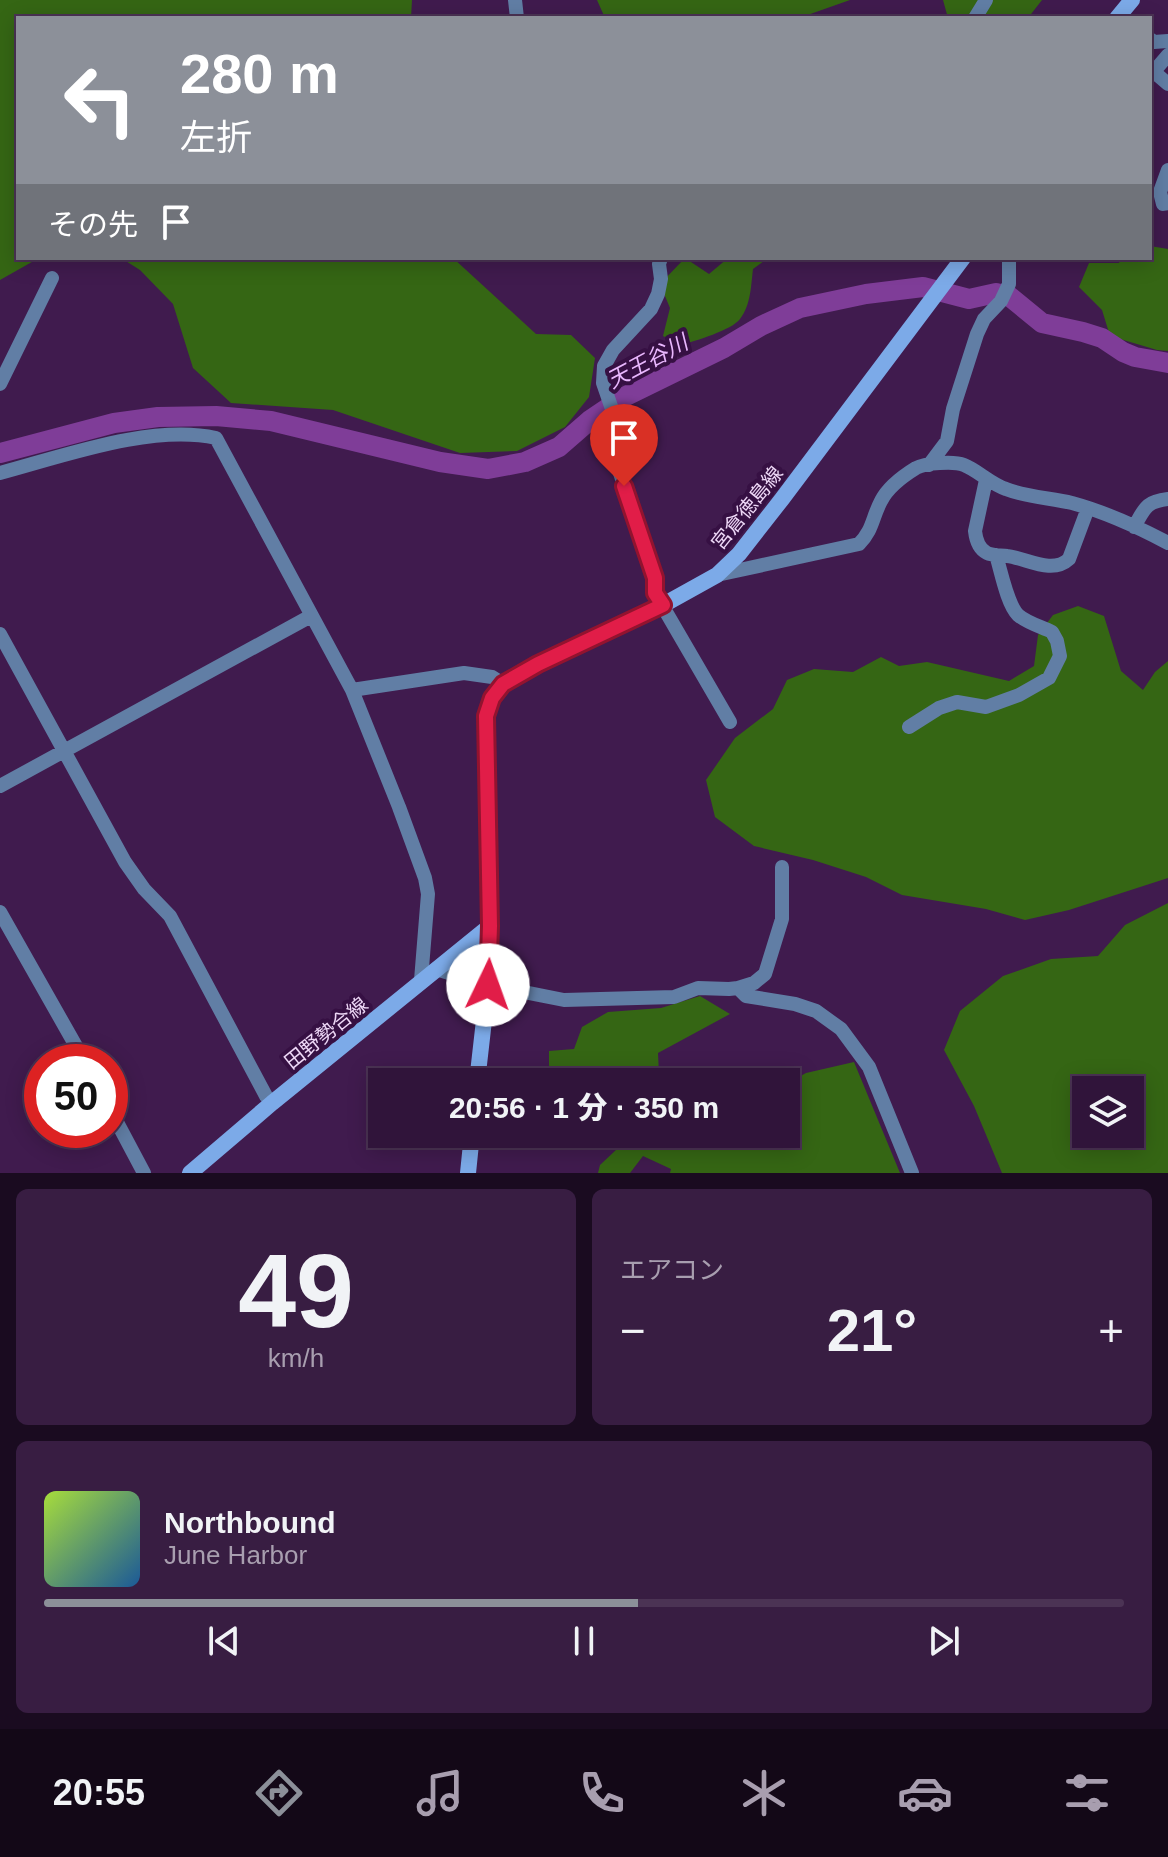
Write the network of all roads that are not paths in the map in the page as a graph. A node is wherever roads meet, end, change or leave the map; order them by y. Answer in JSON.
{"nodes":[{"id":1,"x":1168,"y":55,"type":"edge"},
{"id":2,"x":1152,"y":74,"type":"edge"},
{"id":3,"x":1168,"y":84,"type":"edge"},
{"id":4,"x":1168,"y":170,"type":"edge"},
{"id":5,"x":1168,"y":203,"type":"edge"},
{"id":6,"x":660,"y":260,"type":"edge"},
{"id":7,"x":962,"y":260,"type":"edge"},
{"id":8,"x":1009,"y":260,"type":"edge"},
{"id":9,"x":52,"y":278,"type":"dead end"},
{"id":10,"x":0,"y":384,"type":"edge"},
{"id":11,"x":929,"y":465,"type":"junction"},
{"id":12,"x":0,"y":473,"type":"edge"},
{"id":13,"x":986,"y":480,"type":"junction"},
{"id":14,"x":1168,"y":499,"type":"edge"},
{"id":15,"x":1088,"y":508,"type":"junction"},
{"id":16,"x":1134,"y":527,"type":"junction"},
{"id":17,"x":1168,"y":543,"type":"edge"},
{"id":18,"x":996,"y":555,"type":"junction"},
{"id":19,"x":717,"y":575,"type":"junction"},
{"id":20,"x":663,"y":605,"type":"junction"},
{"id":21,"x":311,"y":616,"type":"junction"},
{"id":22,"x":0,"y":634,"type":"edge"},
{"id":23,"x":503,"y":684,"type":"junction"},
{"id":24,"x":352,"y":690,"type":"junction"},
{"id":25,"x":730,"y":722,"type":"dead end"},
{"id":26,"x":909,"y":727,"type":"dead end"},
{"id":27,"x":63,"y":751,"type":"junction"},
{"id":28,"x":0,"y":786,"type":"edge"},
{"id":29,"x":782,"y":867,"type":"dead end"},
{"id":30,"x":0,"y":912,"type":"edge"},
{"id":31,"x":490,"y":926,"type":"junction"},
{"id":32,"x":436,"y":969,"type":"junction"},
{"id":33,"x":421,"y":980,"type":"junction"},
{"id":34,"x":488,"y":985,"type":"junction"},
{"id":35,"x":738,"y":988,"type":"junction"},
{"id":36,"x":75,"y":1044,"type":"edge"},
{"id":37,"x":479,"y":1068,"type":"edge"},
{"id":38,"x":272,"y":1103,"type":"junction"},
{"id":39,"x":128,"y":1143,"type":"edge"},
{"id":40,"x":471,"y":1148,"type":"edge"},
{"id":41,"x":144,"y":1173,"type":"edge"},
{"id":42,"x":190,"y":1173,"type":"edge"},
{"id":43,"x":468,"y":1173,"type":"edge"},
{"id":44,"x":912,"y":1173,"type":"edge"}],
"edges":[{"from":1,"to":2,"type":"street"},
{"from":2,"to":3,"type":"street"},
{"from":4,"to":5,"type":"street"},
{"from":6,"to":20,"type":"street"},
{"from":7,"to":19,"type":"main road","name":"宮倉徳島線"},
{"from":8,"to":11,"type":"street"},
{"from":9,"to":10,"type":"street"},
{"from":11,"to":13,"type":"street"},
{"from":11,"to":19,"type":"street"},
{"from":12,"to":21,"type":"street"},
{"from":13,"to":15,"type":"street"},
{"from":13,"to":18,"type":"street"},
{"from":14,"to":16,"type":"street"},
{"from":15,"to":16,"type":"street"},
{"from":15,"to":18,"type":"street"},
{"from":16,"to":17,"type":"street"},
{"from":18,"to":26,"type":"street"},
{"from":19,"to":20,"type":"main road","name":"宮倉徳島線"},
{"from":20,"to":23,"type":"main road","name":"宮倉徳島線"},
{"from":20,"to":25,"type":"street"},
{"from":21,"to":24,"type":"street"},
{"from":21,"to":27,"type":"street"},
{"from":22,"to":27,"type":"street"},
{"from":23,"to":24,"type":"street"},
{"from":23,"to":31,"type":"main road"},
{"from":24,"to":33,"type":"street"},
{"from":27,"to":28,"type":"street"},
{"from":27,"to":38,"type":"street"},
{"from":29,"to":35,"type":"street"},
{"from":30,"to":36,"type":"street"},
{"from":31,"to":32,"type":"main road","name":"田野勢合線"},
{"from":31,"to":34,"type":"main road"},
{"from":32,"to":33,"type":"main road","name":"田野勢合線"},
{"from":32,"to":34,"type":"street"},
{"from":33,"to":38,"type":"main road","name":"田野勢合線"},
{"from":34,"to":35,"type":"street"},
{"from":34,"to":37,"type":"main road"},
{"from":35,"to":44,"type":"street"},
{"from":38,"to":42,"type":"main road","name":"田野勢合線"},
{"from":39,"to":41,"type":"street"},
{"from":40,"to":43,"type":"main road"}]}
